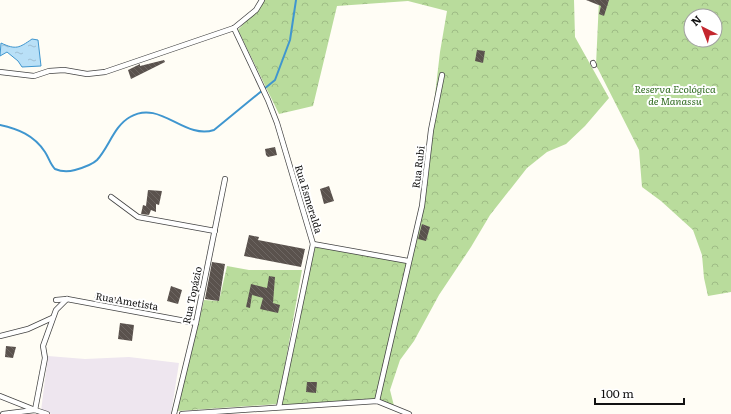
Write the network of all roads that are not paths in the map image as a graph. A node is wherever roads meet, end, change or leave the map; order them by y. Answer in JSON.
{"nodes":[{"id":1,"x":262,"y":0,"type":"edge"},
{"id":2,"x":234,"y":28,"type":"junction"},
{"id":3,"x":0,"y":72,"type":"edge"},
{"id":4,"x":442,"y":75,"type":"dead end"},
{"id":5,"x":225,"y":179,"type":"dead end"},
{"id":6,"x":111,"y":197,"type":"dead end"},
{"id":7,"x":215,"y":231,"type":"junction"},
{"id":8,"x":313,"y":244,"type":"junction"},
{"id":9,"x":408,"y":261,"type":"junction"},
{"id":10,"x":56,"y":300,"type":"dead end"},
{"id":11,"x":67,"y":300,"type":"junction"},
{"id":12,"x":52,"y":318,"type":"junction"},
{"id":13,"x":196,"y":323,"type":"junction"},
{"id":14,"x":0,"y":336,"type":"edge"},
{"id":15,"x":0,"y":396,"type":"edge"},
{"id":16,"x":377,"y":401,"type":"junction"},
{"id":17,"x":279,"y":407,"type":"junction"},
{"id":18,"x":35,"y":410,"type":"junction"},
{"id":19,"x":3,"y":414,"type":"edge"},
{"id":20,"x":47,"y":414,"type":"edge"},
{"id":21,"x":174,"y":414,"type":"edge"},
{"id":22,"x":182,"y":414,"type":"edge"},
{"id":23,"x":409,"y":414,"type":"edge"}],
"edges":[{"from":1,"to":2,"type":"street"},
{"from":2,"to":3,"type":"street"},
{"from":2,"to":8,"type":"street","name":"Rua Esmeralda"},
{"from":4,"to":9,"type":"street","name":"Rua Rubi"},
{"from":5,"to":7,"type":"street","name":"Rua Topázio"},
{"from":6,"to":7,"type":"street"},
{"from":7,"to":13,"type":"street","name":"Rua Topázio"},
{"from":8,"to":9,"type":"street"},
{"from":8,"to":17,"type":"street","name":"Rua Esmeralda"},
{"from":9,"to":16,"type":"street","name":"Rua Rubi"},
{"from":10,"to":11,"type":"street","name":"Rua Ametista"},
{"from":11,"to":12,"type":"street"},
{"from":11,"to":13,"type":"street","name":"Rua Ametista"},
{"from":12,"to":14,"type":"street"},
{"from":12,"to":18,"type":"street"},
{"from":13,"to":21,"type":"street","name":"Rua Topázio"},
{"from":15,"to":18,"type":"street"},
{"from":16,"to":17,"type":"street"},
{"from":16,"to":23,"type":"street"},
{"from":17,"to":22,"type":"street"},
{"from":18,"to":19,"type":"street"},
{"from":18,"to":20,"type":"street"}]}
